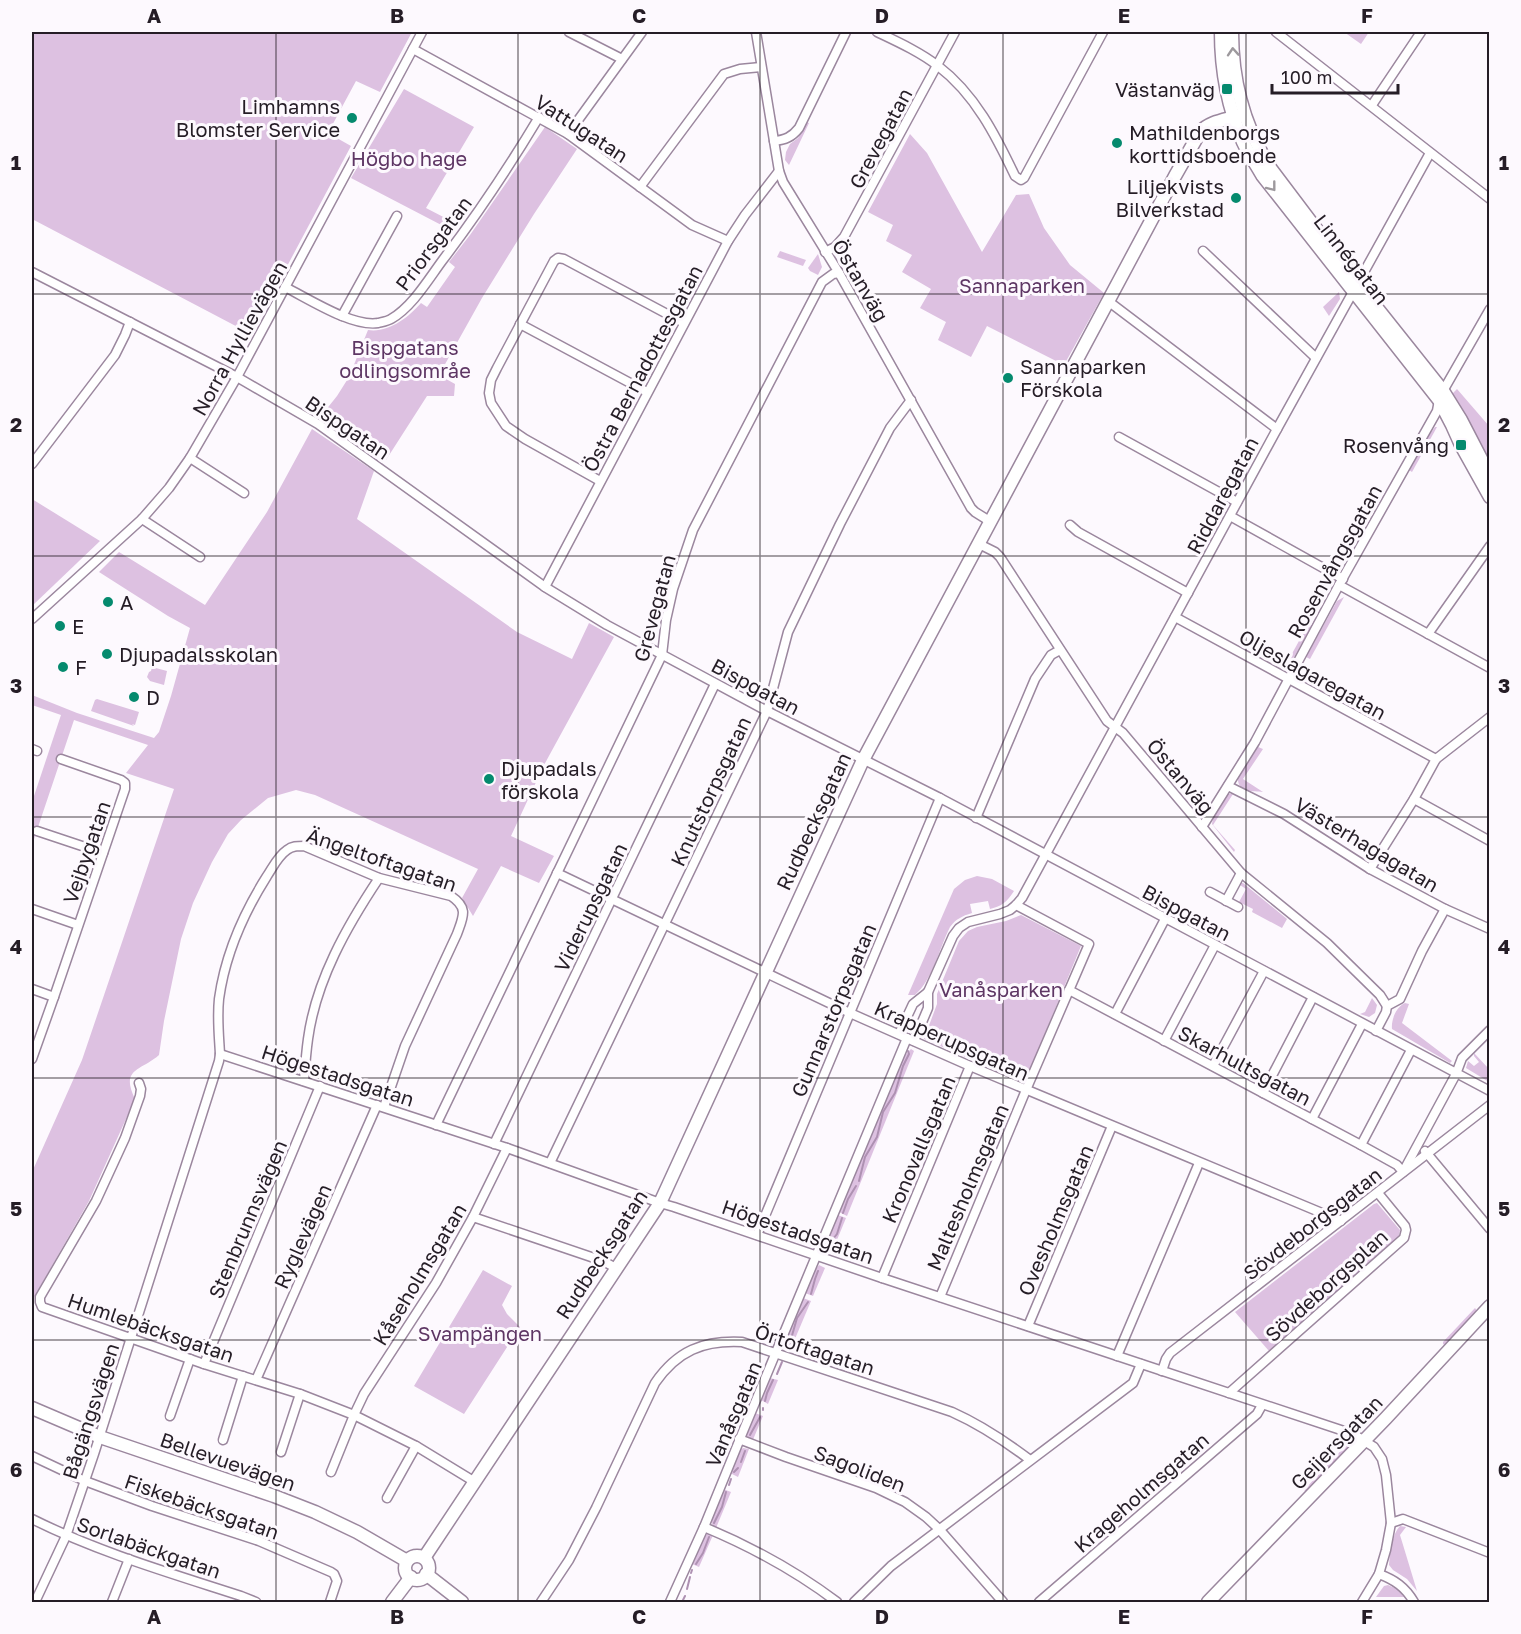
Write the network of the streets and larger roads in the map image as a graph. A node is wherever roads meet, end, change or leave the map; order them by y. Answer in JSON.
{"nodes":[{"id":1,"x":422,"y":32,"type":"edge"},
{"id":2,"x":569,"y":32,"type":"edge"},
{"id":3,"x":642,"y":32,"type":"edge"},
{"id":4,"x":756,"y":32,"type":"edge"},
{"id":5,"x":846,"y":32,"type":"edge"},
{"id":6,"x":878,"y":32,"type":"edge"},
{"id":7,"x":955,"y":32,"type":"edge"},
{"id":8,"x":1104,"y":32,"type":"edge"},
{"id":9,"x":1221,"y":32,"type":"edge"},
{"id":10,"x":1232,"y":32,"type":"edge"},
{"id":11,"x":1276,"y":32,"type":"edge"},
{"id":12,"x":1421,"y":32,"type":"edge"},
{"id":13,"x":413,"y":49,"type":"junction"},
{"id":14,"x":622,"y":59,"type":"junction"},
{"id":15,"x":937,"y":65,"type":"junction"},
{"id":16,"x":761,"y":67,"type":"junction"},
{"id":17,"x":1372,"y":105,"type":"junction"},
{"id":18,"x":1239,"y":116,"type":"junction"},
{"id":19,"x":539,"y":117,"type":"junction"},
{"id":20,"x":568,"y":134,"type":"junction"},
{"id":21,"x":774,"y":141,"type":"junction"},
{"id":22,"x":1430,"y":153,"type":"junction"},
{"id":23,"x":779,"y":171,"type":"junction"},
{"id":24,"x":640,"y":187,"type":"junction"},
{"id":25,"x":1490,"y":199,"type":"edge"},
{"id":26,"x":398,"y":216,"type":"dead end"},
{"id":27,"x":728,"y":241,"type":"junction"},
{"id":28,"x":825,"y":252,"type":"junction"},
{"id":29,"x":1203,"y":252,"type":"dead end"},
{"id":30,"x":32,"y":272,"type":"edge"},
{"id":31,"x":838,"y":273,"type":"junction"},
{"id":32,"x":285,"y":287,"type":"junction"},
{"id":33,"x":1355,"y":288,"type":"junction"},
{"id":34,"x":1108,"y":301,"type":"junction"},
{"id":35,"x":1490,"y":309,"type":"edge"},
{"id":36,"x":342,"y":316,"type":"junction"},
{"id":37,"x":130,"y":322,"type":"junction"},
{"id":38,"x":684,"y":323,"type":"junction"},
{"id":39,"x":520,"y":324,"type":"junction"},
{"id":40,"x":1316,"y":358,"type":"junction"},
{"id":41,"x":237,"y":377,"type":"junction"},
{"id":42,"x":647,"y":392,"type":"junction"},
{"id":43,"x":1441,"y":396,"type":"junction"},
{"id":44,"x":911,"y":400,"type":"junction"},
{"id":45,"x":1277,"y":429,"type":"junction"},
{"id":46,"x":1119,"y":437,"type":"dead end"},
{"id":47,"x":190,"y":458,"type":"junction"},
{"id":48,"x":32,"y":464,"type":"edge"},
{"id":49,"x":1490,"y":476,"type":"edge"},
{"id":50,"x":600,"y":481,"type":"junction"},
{"id":51,"x":244,"y":493,"type":"dead end"},
{"id":52,"x":1490,"y":497,"type":"edge"},
{"id":53,"x":1237,"y":502,"type":"junction"},
{"id":54,"x":1230,"y":516,"type":"junction"},
{"id":55,"x":142,"y":519,"type":"junction"},
{"id":56,"x":991,"y":522,"type":"junction"},
{"id":57,"x":1070,"y":525,"type":"dead end"},
{"id":58,"x":979,"y":544,"type":"junction"},
{"id":59,"x":1490,"y":546,"type":"edge"},
{"id":60,"x":200,"y":557,"type":"dead end"},
{"id":61,"x":1341,"y":582,"type":"junction"},
{"id":62,"x":545,"y":587,"type":"junction"},
{"id":63,"x":1188,"y":593,"type":"junction"},
{"id":64,"x":1175,"y":617,"type":"junction"},
{"id":65,"x":32,"y":620,"type":"edge"},
{"id":66,"x":1428,"y":634,"type":"junction"},
{"id":67,"x":1060,"y":650,"type":"junction"},
{"id":68,"x":662,"y":656,"type":"junction"},
{"id":69,"x":1490,"y":668,"type":"edge"},
{"id":70,"x":1288,"y":680,"type":"junction"},
{"id":71,"x":715,"y":684,"type":"junction"},
{"id":72,"x":767,"y":711,"type":"junction"},
{"id":73,"x":1490,"y":717,"type":"edge"},
{"id":74,"x":1114,"y":727,"type":"junction"},
{"id":75,"x":61,"y":759,"type":"dead end"},
{"id":76,"x":1436,"y":759,"type":"junction"},
{"id":77,"x":863,"y":760,"type":"junction"},
{"id":78,"x":1228,"y":786,"type":"junction"},
{"id":79,"x":940,"y":798,"type":"junction"},
{"id":80,"x":1414,"y":799,"type":"junction"},
{"id":81,"x":975,"y":818,"type":"junction"},
{"id":82,"x":1202,"y":827,"type":"junction"},
{"id":83,"x":37,"y":831,"type":"dead end"},
{"id":84,"x":1490,"y":841,"type":"edge"},
{"id":85,"x":103,"y":853,"type":"junction"},
{"id":86,"x":1046,"y":855,"type":"junction"},
{"id":87,"x":1370,"y":869,"type":"junction"},
{"id":88,"x":557,"y":873,"type":"junction"},
{"id":89,"x":1241,"y":873,"type":"junction"},
{"id":90,"x":379,"y":878,"type":"junction"},
{"id":91,"x":1210,"y":892,"type":"dead end"},
{"id":92,"x":612,"y":899,"type":"junction"},
{"id":93,"x":1226,"y":901,"type":"junction"},
{"id":94,"x":1016,"y":905,"type":"junction"},
{"id":95,"x":1238,"y":907,"type":"dead end"},
{"id":96,"x":32,"y":909,"type":"edge"},
{"id":97,"x":1445,"y":909,"type":"junction"},
{"id":98,"x":464,"y":916,"type":"joint"},
{"id":99,"x":1165,"y":919,"type":"junction"},
{"id":100,"x":78,"y":925,"type":"junction"},
{"id":101,"x":665,"y":925,"type":"junction"},
{"id":102,"x":1490,"y":928,"type":"edge"},
{"id":103,"x":1215,"y":945,"type":"junction"},
{"id":104,"x":1264,"y":971,"type":"junction"},
{"id":105,"x":765,"y":972,"type":"junction"},
{"id":106,"x":32,"y":989,"type":"edge"},
{"id":107,"x":1069,"y":990,"type":"junction"},
{"id":108,"x":928,"y":992,"type":"junction"},
{"id":109,"x":54,"y":997,"type":"junction"},
{"id":110,"x":1313,"y":997,"type":"junction"},
{"id":111,"x":1387,"y":1006,"type":"junction"},
{"id":112,"x":850,"y":1013,"type":"junction"},
{"id":113,"x":1115,"y":1014,"type":"junction"},
{"id":114,"x":1362,"y":1024,"type":"junction"},
{"id":115,"x":1490,"y":1030,"type":"edge"},
{"id":116,"x":1376,"y":1031,"type":"junction"},
{"id":117,"x":907,"y":1038,"type":"junction"},
{"id":118,"x":1164,"y":1041,"type":"junction"},
{"id":119,"x":1411,"y":1050,"type":"junction"},
{"id":120,"x":220,"y":1054,"type":"junction"},
{"id":121,"x":32,"y":1059,"type":"edge"},
{"id":122,"x":970,"y":1066,"type":"junction"},
{"id":123,"x":1213,"y":1066,"type":"junction"},
{"id":124,"x":1456,"y":1074,"type":"junction"},
{"id":125,"x":304,"y":1081,"type":"junction"},
{"id":126,"x":138,"y":1083,"type":"dead end"},
{"id":127,"x":320,"y":1086,"type":"junction"},
{"id":128,"x":1026,"y":1090,"type":"junction"},
{"id":129,"x":1490,"y":1091,"type":"edge"},
{"id":130,"x":1263,"y":1093,"type":"junction"},
{"id":131,"x":1490,"y":1105,"type":"edge"},
{"id":132,"x":380,"y":1106,"type":"junction"},
{"id":133,"x":1312,"y":1119,"type":"junction"},
{"id":134,"x":436,"y":1125,"type":"junction"},
{"id":135,"x":1112,"y":1126,"type":"junction"},
{"id":136,"x":494,"y":1144,"type":"junction"},
{"id":137,"x":1418,"y":1144,"type":"junction"},
{"id":138,"x":1361,"y":1145,"type":"junction"},
{"id":139,"x":507,"y":1148,"type":"junction"},
{"id":140,"x":1427,"y":1154,"type":"junction"},
{"id":141,"x":550,"y":1163,"type":"junction"},
{"id":142,"x":1199,"y":1163,"type":"junction"},
{"id":143,"x":1403,"y":1172,"type":"junction"},
{"id":144,"x":1378,"y":1193,"type":"junction"},
{"id":145,"x":660,"y":1203,"type":"junction"},
{"id":146,"x":473,"y":1217,"type":"junction"},
{"id":147,"x":1341,"y":1221,"type":"junction"},
{"id":148,"x":1490,"y":1229,"type":"edge"},
{"id":149,"x":757,"y":1235,"type":"junction"},
{"id":150,"x":816,"y":1255,"type":"junction"},
{"id":151,"x":616,"y":1268,"type":"junction"},
{"id":152,"x":882,"y":1278,"type":"junction"},
{"id":153,"x":940,"y":1297,"type":"junction"},
{"id":154,"x":1490,"y":1306,"type":"edge"},
{"id":155,"x":1028,"y":1326,"type":"junction"},
{"id":156,"x":131,"y":1338,"type":"junction"},
{"id":157,"x":776,"y":1352,"type":"junction"},
{"id":158,"x":1117,"y":1356,"type":"junction"},
{"id":159,"x":190,"y":1359,"type":"junction"},
{"id":160,"x":1141,"y":1364,"type":"junction"},
{"id":161,"x":204,"y":1365,"type":"junction"},
{"id":162,"x":1162,"y":1371,"type":"junction"},
{"id":163,"x":243,"y":1376,"type":"junction"},
{"id":164,"x":256,"y":1380,"type":"junction"},
{"id":165,"x":1229,"y":1393,"type":"junction"},
{"id":166,"x":300,"y":1394,"type":"junction"},
{"id":167,"x":1262,"y":1405,"type":"junction"},
{"id":168,"x":32,"y":1408,"type":"edge"},
{"id":169,"x":354,"y":1415,"type":"junction"},
{"id":170,"x":170,"y":1416,"type":"dead end"},
{"id":171,"x":100,"y":1437,"type":"junction"},
{"id":172,"x":739,"y":1439,"type":"junction"},
{"id":173,"x":223,"y":1440,"type":"dead end"},
{"id":174,"x":1364,"y":1441,"type":"junction"},
{"id":175,"x":416,"y":1446,"type":"junction"},
{"id":176,"x":281,"y":1452,"type":"dead end"},
{"id":177,"x":32,"y":1456,"type":"edge"},
{"id":178,"x":1030,"y":1460,"type":"junction"},
{"id":179,"x":331,"y":1472,"type":"dead end"},
{"id":180,"x":85,"y":1481,"type":"junction"},
{"id":181,"x":475,"y":1482,"type":"junction"},
{"id":182,"x":387,"y":1498,"type":"dead end"},
{"id":183,"x":32,"y":1520,"type":"edge"},
{"id":184,"x":1391,"y":1523,"type":"junction"},
{"id":185,"x":704,"y":1527,"type":"junction"},
{"id":186,"x":939,"y":1529,"type":"junction"},
{"id":187,"x":66,"y":1536,"type":"junction"},
{"id":188,"x":1489,"y":1553,"type":"edge"},
{"id":189,"x":424,"y":1558,"type":"junction"},
{"id":190,"x":129,"y":1559,"type":"junction"},
{"id":191,"x":407,"y":1561,"type":"junction"},
{"id":192,"x":426,"y":1574,"type":"junction"},
{"id":193,"x":1379,"y":1574,"type":"junction"},
{"id":194,"x":411,"y":1577,"type":"junction"},
{"id":195,"x":34,"y":1602,"type":"edge"},
{"id":196,"x":112,"y":1602,"type":"edge"},
{"id":197,"x":256,"y":1602,"type":"edge"},
{"id":198,"x":330,"y":1602,"type":"edge"},
{"id":199,"x":392,"y":1602,"type":"edge"},
{"id":200,"x":462,"y":1602,"type":"edge"},
{"id":201,"x":541,"y":1602,"type":"edge"},
{"id":202,"x":670,"y":1602,"type":"edge"},
{"id":203,"x":837,"y":1602,"type":"edge"},
{"id":204,"x":854,"y":1602,"type":"edge"},
{"id":205,"x":1003,"y":1602,"type":"edge"},
{"id":206,"x":1039,"y":1602,"type":"edge"},
{"id":207,"x":1208,"y":1602,"type":"edge"},
{"id":208,"x":1362,"y":1602,"type":"edge"},
{"id":209,"x":1414,"y":1602,"type":"edge"}],
"edges":[{"from":1,"to":13,"type":"street","name":"Norra Hyllievägen"},
{"from":2,"to":14,"type":"street"},
{"from":3,"to":14,"type":"street"},
{"from":4,"to":16,"type":"street","name":"Östanväg"},
{"from":5,"to":21,"type":"street"},
{"from":6,"to":15,"type":"street"},
{"from":7,"to":15,"type":"street","name":"Grevegatan"},
{"from":8,"to":15,"type":"street"},
{"from":9,"to":18,"type":"street","name":"Linnégatan"},
{"from":18,"to":10,"type":"street","name":"Linnégatan","one_way":true},
{"from":11,"to":17,"type":"street"},
{"from":12,"to":17,"type":"street"},
{"from":13,"to":19,"type":"street","name":"Vattugatan"},
{"from":13,"to":32,"type":"street","name":"Norra Hyllievägen"},
{"from":14,"to":20,"type":"street"},
{"from":15,"to":28,"type":"street","name":"Grevegatan"},
{"from":16,"to":21,"type":"street","name":"Östanväg"},
{"from":16,"to":24,"type":"street"},
{"from":17,"to":22,"type":"street"},
{"from":18,"to":33,"type":"street","name":"Linnégatan"},
{"from":18,"to":34,"type":"street","name":"Rudbecksgatan"},
{"from":19,"to":20,"type":"street","name":"Vattugatan"},
{"from":19,"to":36,"type":"street","name":"Priorsgatan"},
{"from":20,"to":24,"type":"street","name":"Vattugatan"},
{"from":21,"to":23,"type":"street","name":"Östanväg"},
{"from":22,"to":25,"type":"street"},
{"from":22,"to":33,"type":"street","name":"Riddaregatan"},
{"from":23,"to":27,"type":"street","name":"Östra Bernadottesgatan"},
{"from":23,"to":28,"type":"street","name":"Östanväg"},
{"from":24,"to":27,"type":"street","name":"Vattugatan"},
{"from":26,"to":36,"type":"street"},
{"from":27,"to":38,"type":"street","name":"Östra Bernadottesgatan"},
{"from":28,"to":31,"type":"street","name":"Östanväg"},
{"from":29,"to":40,"type":"street"},
{"from":30,"to":37,"type":"street","name":"Bispgatan"},
{"from":31,"to":44,"type":"street","name":"Östanväg"},
{"from":31,"to":68,"type":"street","name":"Grevegatan"},
{"from":32,"to":36,"type":"street","name":"Priorsgatan"},
{"from":32,"to":41,"type":"street","name":"Norra Hyllievägen"},
{"from":33,"to":40,"type":"street","name":"Riddaregatan"},
{"from":33,"to":43,"type":"street","name":"Linnégatan"},
{"from":34,"to":45,"type":"street"},
{"from":34,"to":56,"type":"street","name":"Rudbecksgatan"},
{"from":35,"to":43,"type":"street","name":"Rosenvångsgatan"},
{"from":37,"to":41,"type":"street","name":"Bispgatan"},
{"from":37,"to":48,"type":"street"},
{"from":38,"to":39,"type":"street"},
{"from":38,"to":42,"type":"street","name":"Östra Bernadottesgatan"},
{"from":39,"to":42,"type":"street"},
{"from":39,"to":50,"type":"street"},
{"from":40,"to":45,"type":"street","name":"Riddaregatan"},
{"from":41,"to":47,"type":"street","name":"Norra Hyllievägen"},
{"from":41,"to":62,"type":"street","name":"Bispgatan"},
{"from":42,"to":50,"type":"street","name":"Östra Bernadottesgatan"},
{"from":43,"to":49,"type":"street","name":"Linnégatan"},
{"from":43,"to":52,"type":"street","name":"Linnégatan"},
{"from":43,"to":61,"type":"street","name":"Rosenvångsgatan"},
{"from":44,"to":56,"type":"street","name":"Östanväg"},
{"from":44,"to":72,"type":"street","name":"Knutstorpsgatan"},
{"from":45,"to":53,"type":"street","name":"Riddaregatan"},
{"from":46,"to":53,"type":"street"},
{"from":47,"to":51,"type":"street"},
{"from":47,"to":55,"type":"street","name":"Norra Hyllievägen"},
{"from":50,"to":62,"type":"street","name":"Östra Bernadottesgatan"},
{"from":53,"to":54,"type":"street","name":"Riddaregatan"},
{"from":54,"to":61,"type":"street"},
{"from":54,"to":63,"type":"street","name":"Riddaregatan"},
{"from":55,"to":60,"type":"street"},
{"from":55,"to":65,"type":"street","name":"Norra Hyllievägen"},
{"from":56,"to":58,"type":"street","name":"Rudbecksgatan"},
{"from":57,"to":63,"type":"street"},
{"from":58,"to":67,"type":"street","name":"Östanväg"},
{"from":58,"to":77,"type":"street","name":"Rudbecksgatan"},
{"from":59,"to":66,"type":"street"},
{"from":61,"to":66,"type":"street"},
{"from":61,"to":70,"type":"street","name":"Rosenvångsgatan"},
{"from":62,"to":68,"type":"street","name":"Bispgatan"},
{"from":63,"to":64,"type":"street","name":"Riddaregatan"},
{"from":64,"to":70,"type":"street","name":"Oljeslagaregatan"},
{"from":64,"to":74,"type":"street","name":"Riddaregatan"},
{"from":66,"to":69,"type":"street"},
{"from":67,"to":74,"type":"street","name":"Östanväg"},
{"from":67,"to":81,"type":"street"},
{"from":68,"to":71,"type":"street","name":"Bispgatan"},
{"from":68,"to":88,"type":"street","name":"Grevegatan"},
{"from":70,"to":76,"type":"street","name":"Oljeslagaregatan"},
{"from":70,"to":78,"type":"street","name":"Rosenvångsgatan"},
{"from":71,"to":72,"type":"street","name":"Bispgatan"},
{"from":71,"to":92,"type":"street","name":"Viderupsgatan"},
{"from":72,"to":77,"type":"street","name":"Bispgatan"},
{"from":72,"to":101,"type":"street","name":"Knutstorpsgatan"},
{"from":73,"to":76,"type":"street"},
{"from":74,"to":82,"type":"street","name":"Östanväg"},
{"from":74,"to":86,"type":"street","name":"Riddaregatan"},
{"from":75,"to":85,"type":"street","name":"Vejbygatan"},
{"from":76,"to":80,"type":"street"},
{"from":77,"to":79,"type":"street","name":"Bispgatan"},
{"from":77,"to":105,"type":"street","name":"Rudbecksgatan"},
{"from":78,"to":82,"type":"street","name":"Rosenvångsgatan"},
{"from":78,"to":87,"type":"street","name":"Västerhagagatan"},
{"from":79,"to":81,"type":"street","name":"Bispgatan"},
{"from":79,"to":112,"type":"street","name":"Gunnarstorpsgatan"},
{"from":80,"to":84,"type":"street"},
{"from":80,"to":87,"type":"street"},
{"from":81,"to":86,"type":"street","name":"Bispgatan"},
{"from":82,"to":89,"type":"street","name":"Östanväg"},
{"from":83,"to":85,"type":"street"},
{"from":85,"to":100,"type":"street","name":"Vejbygatan"},
{"from":86,"to":94,"type":"street"},
{"from":86,"to":99,"type":"street","name":"Bispgatan"},
{"from":87,"to":97,"type":"street","name":"Västerhagagatan"},
{"from":88,"to":92,"type":"street","name":"Krapperupsgatan"},
{"from":88,"to":134,"type":"street","name":"Grevegatan"},
{"from":89,"to":93,"type":"street"},
{"from":89,"to":111,"type":"street","name":"Östanväg"},
{"from":90,"to":98,"type":"street","name":"Ängeltoftagatan"},
{"from":90,"to":120,"type":"street","name":"Ängeltoftagatan"},
{"from":90,"to":125,"type":"street"},
{"from":91,"to":93,"type":"street"},
{"from":92,"to":101,"type":"street","name":"Krapperupsgatan"},
{"from":92,"to":136,"type":"street","name":"Viderupsgatan"},
{"from":93,"to":95,"type":"street"},
{"from":94,"to":107,"type":"street","name":"Maltesholmsgatan"},
{"from":94,"to":108,"type":"street"},
{"from":96,"to":100,"type":"street"},
{"from":97,"to":102,"type":"street","name":"Västerhagagatan"},
{"from":97,"to":111,"type":"street"},
{"from":98,"to":132,"type":"street","name":"Ryglevägen"},
{"from":99,"to":103,"type":"street","name":"Bispgatan"},
{"from":99,"to":113,"type":"street"},
{"from":100,"to":109,"type":"street","name":"Vejbygatan"},
{"from":101,"to":105,"type":"street","name":"Krapperupsgatan"},
{"from":101,"to":141,"type":"street","name":"Knutstorpsgatan"},
{"from":103,"to":104,"type":"street","name":"Bispgatan"},
{"from":103,"to":118,"type":"street"},
{"from":104,"to":110,"type":"street","name":"Bispgatan"},
{"from":104,"to":123,"type":"street"},
{"from":105,"to":112,"type":"street","name":"Krapperupsgatan"},
{"from":105,"to":145,"type":"street","name":"Rudbecksgatan"},
{"from":106,"to":109,"type":"street"},
{"from":107,"to":113,"type":"street","name":"Skarhultsgatan"},
{"from":107,"to":128,"type":"street","name":"Maltesholmsgatan"},
{"from":108,"to":117,"type":"street"},
{"from":108,"to":117,"type":"street"},
{"from":109,"to":121,"type":"street","name":"Vejbygatan"},
{"from":110,"to":114,"type":"street","name":"Bispgatan"},
{"from":110,"to":130,"type":"street"},
{"from":111,"to":116,"type":"street"},
{"from":112,"to":117,"type":"street","name":"Krapperupsgatan"},
{"from":112,"to":149,"type":"street","name":"Gunnarstorpsgatan"},
{"from":113,"to":118,"type":"street","name":"Skarhultsgatan"},
{"from":114,"to":116,"type":"street","name":"Bispgatan"},
{"from":114,"to":133,"type":"street"},
{"from":115,"to":124,"type":"street"},
{"from":116,"to":119,"type":"street","name":"Bispgatan"},
{"from":117,"to":122,"type":"street","name":"Krapperupsgatan"},
{"from":117,"to":150,"type":"street","name":"Vanåsgatan"},
{"from":118,"to":123,"type":"street","name":"Skarhultsgatan"},
{"from":119,"to":124,"type":"street","name":"Bispgatan"},
{"from":119,"to":138,"type":"street"},
{"from":120,"to":125,"type":"street","name":"Högestadsgatan"},
{"from":120,"to":156,"type":"street","name":"Bågängsvägen"},
{"from":122,"to":128,"type":"street","name":"Krapperupsgatan"},
{"from":122,"to":152,"type":"street","name":"Kronovallsgatan"},
{"from":123,"to":130,"type":"street","name":"Skarhultsgatan"},
{"from":124,"to":129,"type":"street","name":"Bispgatan"},
{"from":124,"to":137,"type":"street"},
{"from":125,"to":127,"type":"street","name":"Högestadsgatan"},
{"from":126,"to":156,"type":"street","name":"Humlebäcksgatan"},
{"from":127,"to":132,"type":"street","name":"Högestadsgatan"},
{"from":127,"to":161,"type":"street","name":"Stenbrunnsvägen"},
{"from":128,"to":135,"type":"street","name":"Krapperupsgatan"},
{"from":128,"to":153,"type":"street","name":"Maltesholmsgatan"},
{"from":130,"to":133,"type":"street","name":"Skarhultsgatan"},
{"from":131,"to":140,"type":"street","name":"Sövdeborgsgatan"},
{"from":132,"to":134,"type":"street","name":"Högestadsgatan"},
{"from":132,"to":164,"type":"street","name":"Ryglevägen"},
{"from":133,"to":138,"type":"street","name":"Skarhultsgatan"},
{"from":134,"to":136,"type":"street","name":"Högestadsgatan"},
{"from":135,"to":142,"type":"street","name":"Krapperupsgatan"},
{"from":135,"to":155,"type":"street","name":"Ovesholmsgatan"},
{"from":136,"to":139,"type":"street","name":"Högestadsgatan"},
{"from":137,"to":140,"type":"street"},
{"from":137,"to":143,"type":"street"},
{"from":138,"to":143,"type":"street","name":"Skarhultsgatan"},
{"from":139,"to":141,"type":"street","name":"Högestadsgatan"},
{"from":139,"to":146,"type":"street","name":"Kåseholmsgatan"},
{"from":140,"to":143,"type":"street","name":"Sövdeborgsgatan"},
{"from":140,"to":148,"type":"street"},
{"from":141,"to":145,"type":"street","name":"Högestadsgatan"},
{"from":142,"to":147,"type":"street","name":"Krapperupsgatan"},
{"from":142,"to":158,"type":"street"},
{"from":143,"to":144,"type":"street","name":"Sövdeborgsgatan"},
{"from":144,"to":147,"type":"street","name":"Sövdeborgsgatan"},
{"from":144,"to":165,"type":"street","name":"Sövdeborgsplan"},
{"from":145,"to":149,"type":"street","name":"Högestadsgatan"},
{"from":145,"to":151,"type":"street","name":"Rudbecksgatan"},
{"from":146,"to":151,"type":"street"},
{"from":146,"to":169,"type":"street","name":"Kåseholmsgatan"},
{"from":147,"to":162,"type":"street","name":"Sövdeborgsgatan"},
{"from":149,"to":150,"type":"street","name":"Högestadsgatan"},
{"from":150,"to":152,"type":"street","name":"Högestadsgatan"},
{"from":150,"to":157,"type":"street","name":"Vanåsgatan"},
{"from":151,"to":181,"type":"street","name":"Rudbecksgatan"},
{"from":152,"to":153,"type":"street","name":"Högestadsgatan"},
{"from":153,"to":155,"type":"street","name":"Högestadsgatan"},
{"from":154,"to":174,"type":"street","name":"Geijersgatan"},
{"from":155,"to":158,"type":"street","name":"Högestadsgatan"},
{"from":156,"to":159,"type":"street","name":"Humlebäcksgatan"},
{"from":156,"to":171,"type":"street","name":"Bågängsvägen"},
{"from":157,"to":172,"type":"street","name":"Vanåsgatan"},
{"from":157,"to":178,"type":"street","name":"Örtoftagatan"},
{"from":157,"to":201,"type":"street","name":"Örtoftagatan"},
{"from":158,"to":160,"type":"street","name":"Högestadsgatan"},
{"from":159,"to":161,"type":"street","name":"Humlebäcksgatan"},
{"from":159,"to":170,"type":"street"},
{"from":160,"to":162,"type":"street","name":"Högestadsgatan"},
{"from":160,"to":178,"type":"street"},
{"from":161,"to":163,"type":"street","name":"Humlebäcksgatan"},
{"from":162,"to":165,"type":"street","name":"Högestadsgatan"},
{"from":163,"to":164,"type":"street","name":"Humlebäcksgatan"},
{"from":163,"to":173,"type":"street"},
{"from":164,"to":166,"type":"street","name":"Humlebäcksgatan"},
{"from":165,"to":167,"type":"street","name":"Högestadsgatan"},
{"from":166,"to":169,"type":"street","name":"Humlebäcksgatan"},
{"from":166,"to":176,"type":"street"},
{"from":167,"to":174,"type":"street","name":"Högestadsgatan"},
{"from":167,"to":206,"type":"street","name":"Krageholmsgatan"},
{"from":168,"to":171,"type":"street","name":"Bellevuevägen"},
{"from":169,"to":175,"type":"street","name":"Humlebäcksgatan"},
{"from":169,"to":179,"type":"street","name":"Kåseholmsgatan"},
{"from":171,"to":180,"type":"street","name":"Bågängsvägen"},
{"from":171,"to":191,"type":"street","name":"Bellevuevägen"},
{"from":172,"to":185,"type":"street","name":"Vanåsgatan"},
{"from":172,"to":186,"type":"street","name":"Sagoliden"},
{"from":174,"to":184,"type":"street"},
{"from":174,"to":207,"type":"street","name":"Geijersgatan"},
{"from":175,"to":181,"type":"street","name":"Humlebäcksgatan"},
{"from":175,"to":182,"type":"street"},
{"from":177,"to":180,"type":"street","name":"Fiskebäcksgatan"},
{"from":178,"to":186,"type":"street"},
{"from":180,"to":187,"type":"street","name":"Bågängsvägen"},
{"from":180,"to":198,"type":"street","name":"Fiskebäcksgatan"},
{"from":181,"to":189,"type":"street","name":"Rudbecksgatan"},
{"from":183,"to":187,"type":"street","name":"Sorlabäckgatan"},
{"from":184,"to":188,"type":"street"},
{"from":184,"to":193,"type":"street"},
{"from":185,"to":202,"type":"street","name":"Vanåsgatan"},
{"from":185,"to":203,"type":"street"},
{"from":186,"to":204,"type":"street"},
{"from":186,"to":205,"type":"street","name":"Sagoliden"},
{"from":187,"to":190,"type":"street","name":"Sorlabäckgatan"},
{"from":187,"to":195,"type":"street","name":"Bågängsvägen"},
{"from":189,"to":191,"type":"street"},
{"from":189,"to":192,"type":"street"},
{"from":190,"to":196,"type":"street"},
{"from":190,"to":197,"type":"street","name":"Sorlabäckgatan"},
{"from":191,"to":194,"type":"street"},
{"from":192,"to":194,"type":"street"},
{"from":192,"to":200,"type":"street"},
{"from":193,"to":208,"type":"street"},
{"from":193,"to":209,"type":"street"},
{"from":194,"to":199,"type":"street"}]}
